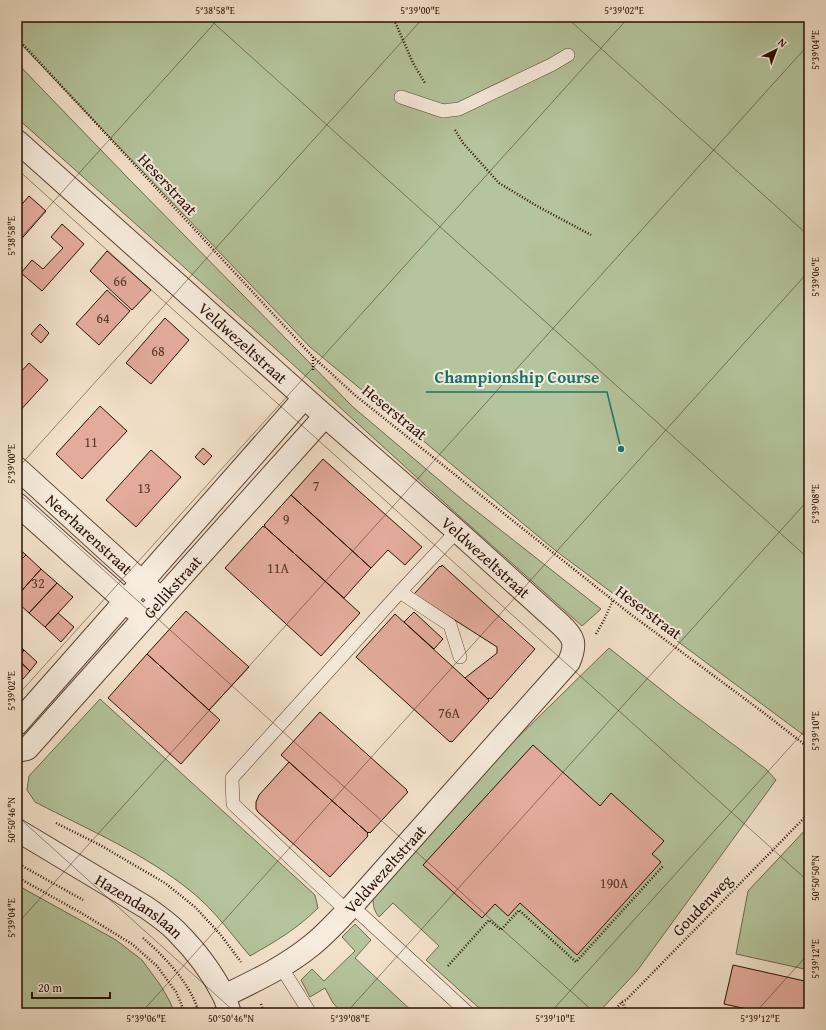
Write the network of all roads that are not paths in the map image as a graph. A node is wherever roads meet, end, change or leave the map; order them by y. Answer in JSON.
{"nodes":[{"id":1,"x":568,"y":55,"type":"dead end"},
{"id":2,"x":401,"y":97,"type":"dead end"},
{"id":3,"x":17,"y":141,"type":"edge"},
{"id":4,"x":304,"y":398,"type":"junction"},
{"id":5,"x":325,"y":416,"type":"junction"},
{"id":6,"x":17,"y":468,"type":"edge"},
{"id":7,"x":17,"y":504,"type":"edge"},
{"id":8,"x":457,"y":531,"type":"junction"},
{"id":9,"x":142,"y":582,"type":"junction"},
{"id":10,"x":400,"y":592,"type":"junction"},
{"id":11,"x":162,"y":599,"type":"junction"},
{"id":12,"x":125,"y":601,"type":"junction"},
{"id":13,"x":144,"y":619,"type":"junction"},
{"id":14,"x":460,"y":657,"type":"dead end"},
{"id":15,"x":17,"y":724,"type":"edge"},
{"id":16,"x":17,"y":751,"type":"edge"},
{"id":17,"x":17,"y":830,"type":"edge"},
{"id":18,"x":349,"y":908,"type":"junction"},
{"id":19,"x":281,"y":967,"type":"junction"},
{"id":20,"x":227,"y":1005,"type":"edge"},
{"id":21,"x":310,"y":1013,"type":"edge"},
{"id":22,"x":468,"y":1013,"type":"edge"}],
"edges":[{"from":1,"to":2,"type":"lane"},
{"from":3,"to":4,"type":"street","name":"Veldwezeltstraat"},
{"from":4,"to":5,"type":"street","name":"Veldwezeltstraat"},
{"from":4,"to":9,"type":"street","name":"Gellikstraat"},
{"from":5,"to":8,"type":"street","name":"Veldwezeltstraat"},
{"from":5,"to":11,"type":"street","name":"Gellikstraat"},
{"from":6,"to":9,"type":"street","name":"Neerharenstraat"},
{"from":7,"to":12,"type":"street","name":"Neerharenstraat"},
{"from":8,"to":10,"type":"lane"},
{"from":8,"to":18,"type":"street","name":"Veldwezeltstraat"},
{"from":9,"to":11,"type":"street","name":"Neerharenstraat"},
{"from":9,"to":12,"type":"street","name":"Gellikstraat"},
{"from":10,"to":14,"type":"lane"},
{"from":10,"to":18,"type":"lane"},
{"from":11,"to":13,"type":"street","name":"Gellikstraat"},
{"from":12,"to":13,"type":"street","name":"Neerharenstraat"},
{"from":12,"to":15,"type":"street","name":"Gellikstraat"},
{"from":13,"to":16,"type":"street","name":"Gellikstraat"},
{"from":17,"to":20,"type":"street","name":"Hazendanslaan"},
{"from":18,"to":19,"type":"street","name":"Veldwezeltstraat"},
{"from":18,"to":22,"type":"lane"},
{"from":19,"to":20,"type":"street","name":"Veldwezeltstraat"},
{"from":19,"to":21,"type":"lane"}]}
